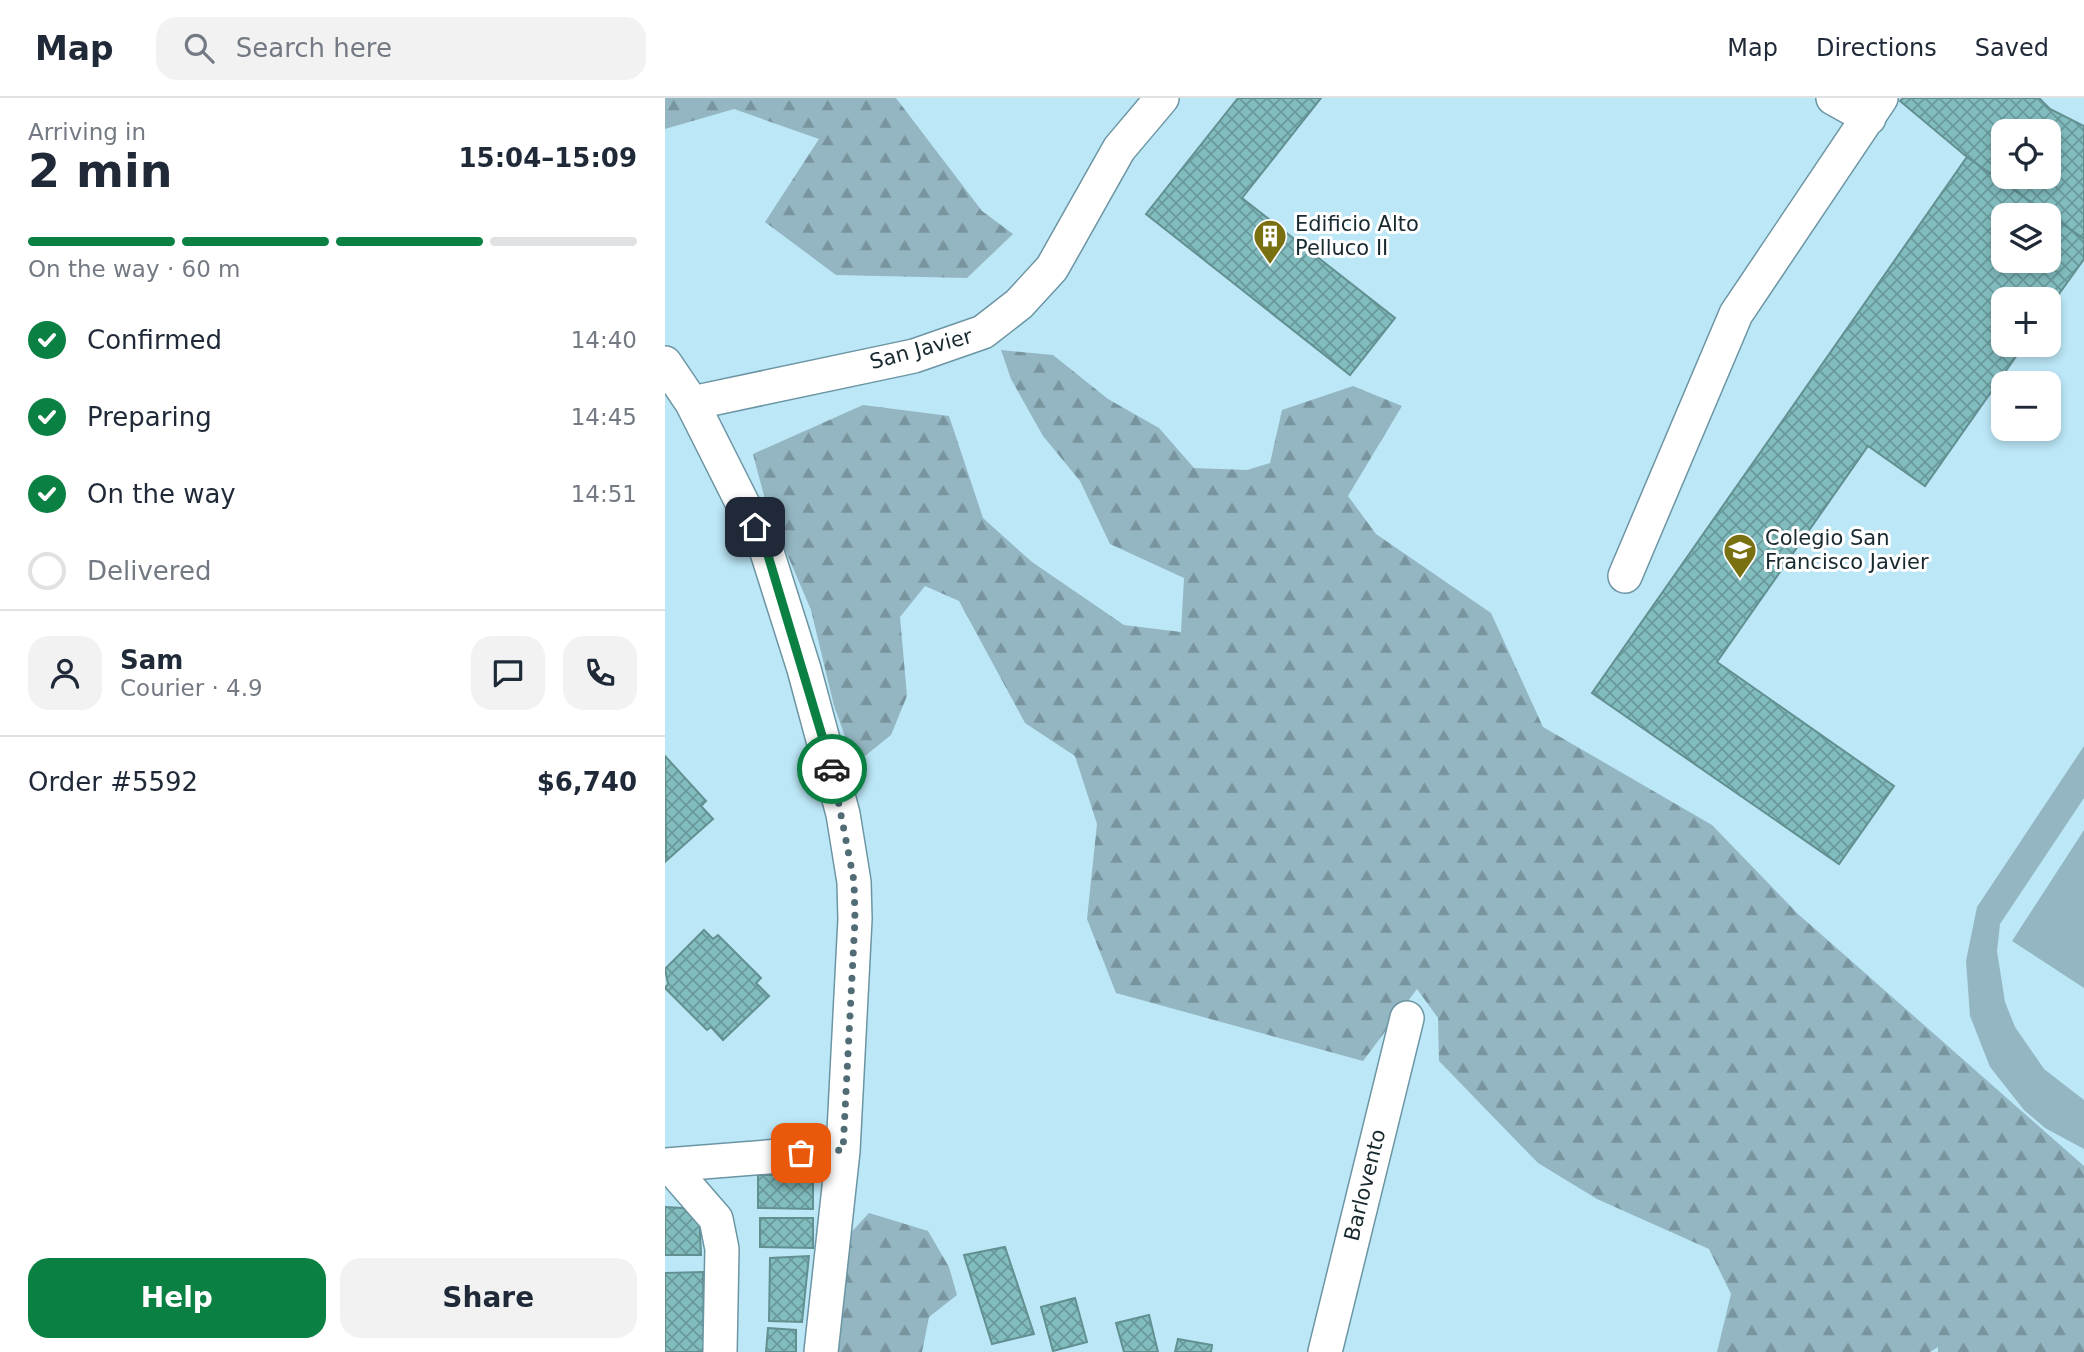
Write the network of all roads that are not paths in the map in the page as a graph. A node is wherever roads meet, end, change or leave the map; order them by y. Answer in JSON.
{"nodes":[{"id":1,"x":1162,"y":98,"type":"edge"},
{"id":2,"x":1833,"y":98,"type":"edge"},
{"id":3,"x":1875,"y":108,"type":"edge"},
{"id":4,"x":665,"y":363,"type":"edge"},
{"id":5,"x":692,"y":403,"type":"junction"},
{"id":6,"x":1625,"y":576,"type":"dead end"},
{"id":7,"x":1407,"y":1018,"type":"dead end"},
{"id":8,"x":843,"y":1150,"type":"junction"},
{"id":9,"x":667,"y":1165,"type":"edge"},
{"id":10,"x":720,"y":1352,"type":"edge"},
{"id":11,"x":821,"y":1352,"type":"edge"},
{"id":12,"x":1325,"y":1352,"type":"edge"}],
"edges":[{"from":1,"to":5,"type":"street","name":"San Javier"},
{"from":2,"to":3,"type":"street"},
{"from":3,"to":6,"type":"street"},
{"from":4,"to":5,"type":"street"},
{"from":5,"to":8,"type":"street"},
{"from":7,"to":12,"type":"street","name":"Barlovento"},
{"from":8,"to":9,"type":"street"},
{"from":8,"to":11,"type":"street"},
{"from":9,"to":10,"type":"street"}]}
